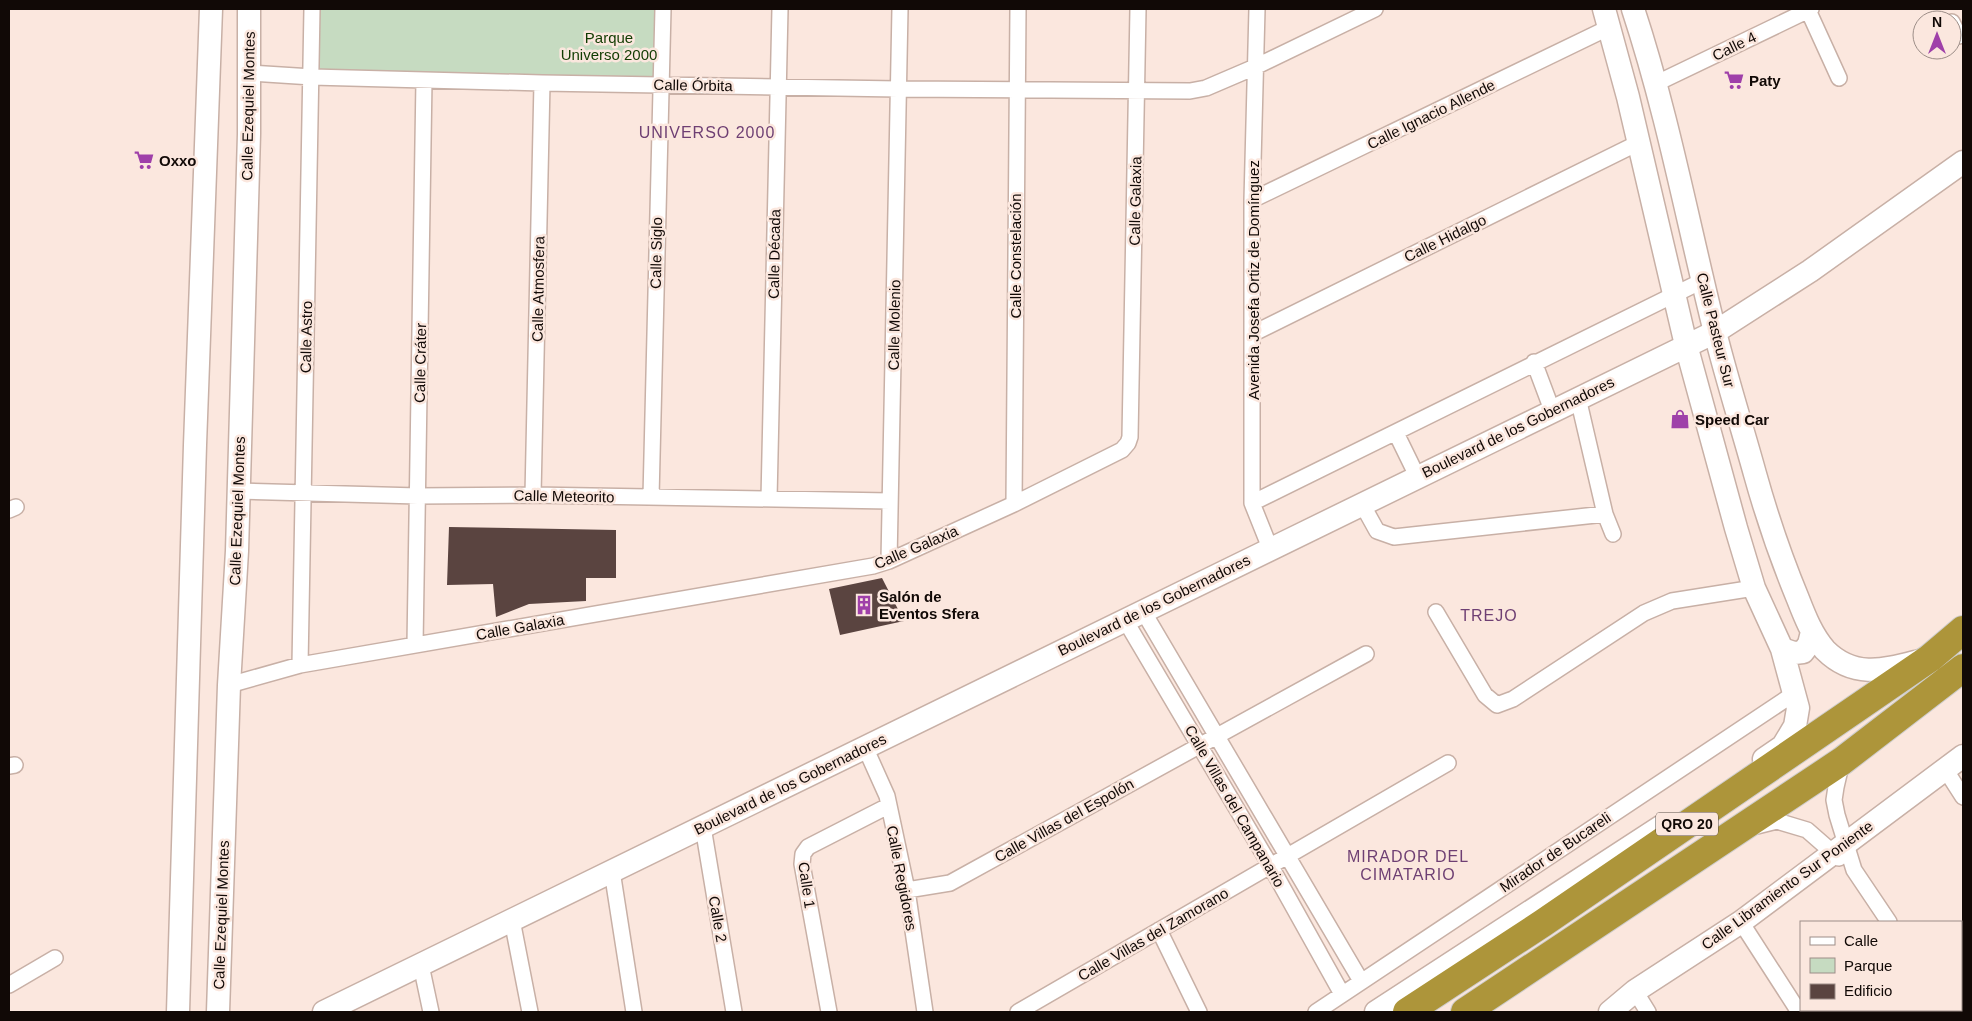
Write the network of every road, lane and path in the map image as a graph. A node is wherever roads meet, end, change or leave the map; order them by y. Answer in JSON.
{"nodes":[{"id":1,"x":211,"y":9,"type":"edge"},
{"id":2,"x":249,"y":9,"type":"edge"},
{"id":3,"x":312,"y":9,"type":"edge"},
{"id":4,"x":663,"y":9,"type":"edge"},
{"id":5,"x":780,"y":9,"type":"edge"},
{"id":6,"x":900,"y":9,"type":"edge"},
{"id":7,"x":1018,"y":9,"type":"edge"},
{"id":8,"x":1138,"y":9,"type":"edge"},
{"id":9,"x":1257,"y":9,"type":"edge"},
{"id":10,"x":1375,"y":9,"type":"edge"},
{"id":11,"x":1633,"y":9,"type":"edge"},
{"id":12,"x":1810,"y":9,"type":"edge"},
{"id":13,"x":1607,"y":18,"type":"edge"},
{"id":14,"x":1255,"y":67,"type":"junction"},
{"id":15,"x":249,"y":73,"type":"junction"},
{"id":16,"x":312,"y":77,"type":"junction"},
{"id":17,"x":1839,"y":78,"type":"dead end"},
{"id":18,"x":424,"y":80,"type":"junction"},
{"id":19,"x":542,"y":83,"type":"junction"},
{"id":20,"x":1657,"y":83,"type":"junction"},
{"id":21,"x":660,"y":85,"type":"junction"},
{"id":22,"x":778,"y":86,"type":"junction"},
{"id":23,"x":898,"y":89,"type":"junction"},
{"id":24,"x":1017,"y":89,"type":"junction"},
{"id":25,"x":1138,"y":91,"type":"junction"},
{"id":26,"x":1638,"y":143,"type":"junction"},
{"id":27,"x":1963,"y":162,"type":"edge"},
{"id":28,"x":1252,"y":200,"type":"junction"},
{"id":29,"x":1704,"y":280,"type":"junction"},
{"id":30,"x":1674,"y":293,"type":"junction"},
{"id":31,"x":1715,"y":332,"type":"junction"},
{"id":32,"x":1252,"y":334,"type":"junction"},
{"id":33,"x":1686,"y":345,"type":"junction"},
{"id":34,"x":1534,"y":362,"type":"junction"},
{"id":35,"x":1578,"y":398,"type":"junction"},
{"id":36,"x":1552,"y":410,"type":"junction"},
{"id":37,"x":1396,"y":434,"type":"junction"},
{"id":38,"x":1417,"y":476,"type":"junction"},
{"id":39,"x":238,"y":491,"type":"junction"},
{"id":40,"x":303,"y":493,"type":"junction"},
{"id":41,"x":534,"y":495,"type":"junction"},
{"id":42,"x":418,"y":496,"type":"junction"},
{"id":43,"x":651,"y":497,"type":"junction"},
{"id":44,"x":769,"y":499,"type":"junction"},
{"id":45,"x":890,"y":501,"type":"junction"},
{"id":46,"x":1252,"y":503,"type":"junction"},
{"id":47,"x":1014,"y":504,"type":"junction"},
{"id":48,"x":1362,"y":504,"type":"junction"},
{"id":49,"x":1605,"y":514,"type":"junction"},
{"id":50,"x":1613,"y":534,"type":"dead end"},
{"id":51,"x":1270,"y":548,"type":"junction"},
{"id":52,"x":889,"y":561,"type":"junction"},
{"id":53,"x":1754,"y":588,"type":"junction"},
{"id":54,"x":1436,"y":612,"type":"dead end"},
{"id":55,"x":1134,"y":615,"type":"junction"},
{"id":56,"x":1963,"y":630,"type":"edge"},
{"id":57,"x":1812,"y":632,"type":"junction"},
{"id":58,"x":415,"y":645,"type":"junction"},
{"id":59,"x":1782,"y":650,"type":"junction"},
{"id":60,"x":1366,"y":654,"type":"dead end"},
{"id":61,"x":1930,"y":658,"type":"junction"},
{"id":62,"x":300,"y":665,"type":"junction"},
{"id":63,"x":1963,"y":668,"type":"edge"},
{"id":64,"x":229,"y":685,"type":"junction"},
{"id":65,"x":1795,"y":693,"type":"junction"},
{"id":66,"x":1217,"y":736,"type":"junction"},
{"id":67,"x":1200,"y":746,"type":"junction"},
{"id":68,"x":865,"y":747,"type":"junction"},
{"id":69,"x":1963,"y":756,"type":"edge"},
{"id":70,"x":1842,"y":761,"type":"junction"},
{"id":71,"x":1448,"y":763,"type":"dead end"},
{"id":72,"x":1945,"y":769,"type":"junction"},
{"id":73,"x":1963,"y":797,"type":"edge"},
{"id":74,"x":888,"y":806,"type":"junction"},
{"id":75,"x":703,"y":826,"type":"junction"},
{"id":76,"x":1738,"y":831,"type":"junction"},
{"id":77,"x":1839,"y":849,"type":"junction"},
{"id":78,"x":1287,"y":855,"type":"junction"},
{"id":79,"x":1270,"y":865,"type":"junction"},
{"id":80,"x":612,"y":871,"type":"junction"},
{"id":81,"x":907,"y":890,"type":"junction"},
{"id":82,"x":512,"y":920,"type":"junction"},
{"id":83,"x":1887,"y":921,"type":"edge"},
{"id":84,"x":1742,"y":922,"type":"junction"},
{"id":85,"x":1542,"y":923,"type":"junction"},
{"id":86,"x":1159,"y":930,"type":"junction"},
{"id":87,"x":56,"y":958,"type":"dead end"},
{"id":88,"x":421,"y":965,"type":"junction"},
{"id":89,"x":1428,"y":979,"type":"junction"},
{"id":90,"x":1361,"y":981,"type":"junction"},
{"id":91,"x":9,"y":985,"type":"edge"},
{"id":92,"x":1635,"y":991,"type":"junction"},
{"id":93,"x":1342,"y":994,"type":"junction"},
{"id":94,"x":1615,"y":1011,"type":"edge"},
{"id":95,"x":178,"y":1012,"type":"edge"},
{"id":96,"x":218,"y":1012,"type":"edge"},
{"id":97,"x":326,"y":1012,"type":"edge"},
{"id":98,"x":431,"y":1012,"type":"edge"},
{"id":99,"x":530,"y":1012,"type":"edge"},
{"id":100,"x":634,"y":1012,"type":"edge"},
{"id":101,"x":734,"y":1012,"type":"edge"},
{"id":102,"x":829,"y":1012,"type":"edge"},
{"id":103,"x":925,"y":1012,"type":"edge"},
{"id":104,"x":1018,"y":1012,"type":"edge"},
{"id":105,"x":1199,"y":1012,"type":"edge"},
{"id":106,"x":1316,"y":1012,"type":"edge"},
{"id":107,"x":1376,"y":1012,"type":"edge"},
{"id":108,"x":1407,"y":1012,"type":"edge"},
{"id":109,"x":1465,"y":1012,"type":"edge"},
{"id":110,"x":1648,"y":1012,"type":"edge"},
{"id":111,"x":1799,"y":1012,"type":"edge"}],
"edges":[{"from":1,"to":95,"type":"main road"},
{"from":2,"to":15,"type":"main road","name":"Calle Ezequiel Montes"},
{"from":3,"to":16,"type":"street","name":"Calle Astro"},
{"from":4,"to":21,"type":"street","name":"Calle Siglo"},
{"from":5,"to":22,"type":"street","name":"Calle Década"},
{"from":6,"to":23,"type":"street","name":"Calle Molenio"},
{"from":7,"to":24,"type":"street","name":"Calle Constelación"},
{"from":8,"to":25,"type":"street","name":"Calle Galaxia"},
{"from":9,"to":14,"type":"street","name":"Avenida Josefa Ortiz de Domínguez"},
{"from":10,"to":14,"type":"street","name":"Calle Órbita"},
{"from":11,"to":20,"type":"main road","name":"Calle Pasteur Sur"},
{"from":12,"to":17,"type":"street"},
{"from":12,"to":20,"type":"street","name":"Calle 4"},
{"from":13,"to":26,"type":"main road","name":"Calle Pasteur Sur"},
{"from":13,"to":28,"type":"street","name":"Calle Ignacio Allende"},
{"from":14,"to":25,"type":"street","name":"Calle Órbita"},
{"from":14,"to":28,"type":"street","name":"Avenida Josefa Ortiz de Domínguez"},
{"from":15,"to":16,"type":"street","name":"Calle Órbita"},
{"from":15,"to":39,"type":"main road","name":"Calle Ezequiel Montes"},
{"from":16,"to":18,"type":"street","name":"Calle Órbita"},
{"from":16,"to":40,"type":"street","name":"Calle Astro"},
{"from":18,"to":19,"type":"street","name":"Calle Órbita"},
{"from":18,"to":42,"type":"street","name":"Calle Cráter"},
{"from":19,"to":21,"type":"street","name":"Calle Órbita"},
{"from":19,"to":41,"type":"street","name":"Calle Atmosfera"},
{"from":20,"to":29,"type":"main road","name":"Calle Pasteur Sur"},
{"from":21,"to":22,"type":"street","name":"Calle Órbita"},
{"from":21,"to":43,"type":"street","name":"Calle Siglo"},
{"from":22,"to":23,"type":"street","name":"Calle Órbita"},
{"from":22,"to":44,"type":"street","name":"Calle Década"},
{"from":23,"to":24,"type":"street","name":"Calle Órbita"},
{"from":23,"to":45,"type":"street","name":"Calle Molenio"},
{"from":24,"to":25,"type":"street","name":"Calle Órbita"},
{"from":24,"to":47,"type":"street","name":"Calle Constelación"},
{"from":25,"to":47,"type":"street","name":"Calle Galaxia"},
{"from":26,"to":30,"type":"main road","name":"Calle Pasteur Sur"},
{"from":26,"to":32,"type":"street","name":"Calle Hidalgo"},
{"from":27,"to":31,"type":"main road","name":"Boulevard de los Gobernadores"},
{"from":28,"to":32,"type":"street","name":"Avenida Josefa Ortiz de Domínguez"},
{"from":29,"to":30,"type":"street"},
{"from":29,"to":31,"type":"main road","name":"Calle Pasteur Sur"},
{"from":30,"to":33,"type":"main road","name":"Calle Pasteur Sur"},
{"from":30,"to":34,"type":"street"},
{"from":31,"to":33,"type":"main road","name":"Boulevard de los Gobernadores"},
{"from":31,"to":57,"type":"main road","name":"Calle Pasteur Sur"},
{"from":32,"to":46,"type":"street","name":"Avenida Josefa Ortiz de Domínguez"},
{"from":33,"to":35,"type":"main road","name":"Boulevard de los Gobernadores"},
{"from":33,"to":53,"type":"main road","name":"Calle Pasteur Sur"},
{"from":34,"to":36,"type":"street"},
{"from":34,"to":37,"type":"street"},
{"from":35,"to":36,"type":"main road","name":"Boulevard de los Gobernadores"},
{"from":35,"to":49,"type":"street"},
{"from":36,"to":38,"type":"main road","name":"Boulevard de los Gobernadores"},
{"from":37,"to":38,"type":"street"},
{"from":37,"to":46,"type":"street"},
{"from":38,"to":48,"type":"main road","name":"Boulevard de los Gobernadores"},
{"from":39,"to":40,"type":"street","name":"Calle Meteorito"},
{"from":39,"to":64,"type":"main road","name":"Calle Ezequiel Montes"},
{"from":40,"to":42,"type":"street","name":"Calle Meteorito"},
{"from":40,"to":62,"type":"street","name":"Calle Astro"},
{"from":41,"to":42,"type":"street","name":"Calle Meteorito"},
{"from":41,"to":43,"type":"street","name":"Calle Meteorito"},
{"from":42,"to":58,"type":"street","name":"Calle Cráter"},
{"from":43,"to":44,"type":"street","name":"Calle Meteorito"},
{"from":44,"to":45,"type":"street","name":"Calle Meteorito"},
{"from":45,"to":52,"type":"street","name":"Calle Molenio"},
{"from":46,"to":51,"type":"street","name":"Avenida Josefa Ortiz de Domínguez"},
{"from":47,"to":52,"type":"street","name":"Calle Galaxia"},
{"from":48,"to":49,"type":"street"},
{"from":48,"to":51,"type":"main road","name":"Boulevard de los Gobernadores"},
{"from":49,"to":50,"type":"street"},
{"from":51,"to":55,"type":"main road","name":"Boulevard de los Gobernadores"},
{"from":52,"to":58,"type":"street","name":"Calle Galaxia"},
{"from":53,"to":54,"type":"street"},
{"from":53,"to":59,"type":"main road","name":"Calle Pasteur Sur"},
{"from":55,"to":66,"type":"street","name":"Calle Villas del Campanario"},
{"from":55,"to":67,"type":"street","name":"Calle Villas del Campanario"},
{"from":55,"to":68,"type":"main road","name":"Boulevard de los Gobernadores"},
{"from":56,"to":61,"type":"highway","number":"QRO 20"},
{"from":57,"to":59,"type":"main road"},
{"from":57,"to":61,"type":"main road","name":"Calle Pasteur Sur"},
{"from":58,"to":62,"type":"street","name":"Calle Galaxia"},
{"from":59,"to":65,"type":"main road","name":"Calle Pasteur Sur"},
{"from":60,"to":66,"type":"street","name":"Calle Villas del Espolón"},
{"from":61,"to":85,"type":"highway","number":"QRO 20"},
{"from":62,"to":64,"type":"street","name":"Calle Galaxia"},
{"from":63,"to":70,"type":"highway","number":"QRO 20"},
{"from":64,"to":96,"type":"main road","name":"Calle Ezequiel Montes"},
{"from":65,"to":89,"type":"main road","name":"Calle Pasteur Sur"},
{"from":65,"to":90,"type":"street","name":"Mirador de Bucareli"},
{"from":66,"to":67,"type":"street","name":"Calle Villas del Espolón"},
{"from":66,"to":78,"type":"street","name":"Calle Villas del Campanario"},
{"from":67,"to":79,"type":"street","name":"Calle Villas del Campanario"},
{"from":67,"to":81,"type":"street","name":"Calle Villas del Espolón"},
{"from":68,"to":74,"type":"street","name":"Calle Regidores"},
{"from":68,"to":75,"type":"main road","name":"Boulevard de los Gobernadores"},
{"from":69,"to":72,"type":"main road","name":"Calle Libramiento Sur Poniente"},
{"from":70,"to":76,"type":"highway","number":"QRO 20"},
{"from":70,"to":77,"type":"street"},
{"from":71,"to":78,"type":"street","name":"Calle Villas del Zamorano"},
{"from":72,"to":73,"type":"street"},
{"from":72,"to":77,"type":"main road","name":"Calle Libramiento Sur Poniente"},
{"from":74,"to":81,"type":"street","name":"Calle Regidores"},
{"from":74,"to":102,"type":"street","name":"Calle 1"},
{"from":75,"to":80,"type":"main road","name":"Boulevard de los Gobernadores"},
{"from":75,"to":101,"type":"street","name":"Calle 2"},
{"from":76,"to":77,"type":"street"},
{"from":76,"to":109,"type":"highway","number":"QRO 20"},
{"from":77,"to":83,"type":"street"},
{"from":77,"to":84,"type":"main road","name":"Calle Libramiento Sur Poniente"},
{"from":78,"to":79,"type":"street","name":"Calle Villas del Zamorano"},
{"from":78,"to":90,"type":"street","name":"Calle Villas del Campanario"},
{"from":79,"to":86,"type":"street","name":"Calle Villas del Zamorano"},
{"from":79,"to":93,"type":"street","name":"Calle Villas del Campanario"},
{"from":80,"to":82,"type":"main road","name":"Boulevard de los Gobernadores"},
{"from":80,"to":100,"type":"street"},
{"from":81,"to":103,"type":"street","name":"Calle Regidores"},
{"from":82,"to":88,"type":"main road","name":"Boulevard de los Gobernadores"},
{"from":82,"to":99,"type":"street"},
{"from":84,"to":92,"type":"main road","name":"Calle Libramiento Sur Poniente"},
{"from":84,"to":111,"type":"street"},
{"from":85,"to":89,"type":"highway"},
{"from":85,"to":108,"type":"highway","number":"QRO 20"},
{"from":86,"to":104,"type":"street","name":"Calle Villas del Zamorano"},
{"from":86,"to":105,"type":"street"},
{"from":87,"to":91,"type":"street"},
{"from":88,"to":97,"type":"main road","name":"Boulevard de los Gobernadores"},
{"from":88,"to":98,"type":"street"},
{"from":89,"to":107,"type":"main road"},
{"from":90,"to":93,"type":"street","name":"Mirador de Bucareli"},
{"from":92,"to":94,"type":"main road","name":"Calle Libramiento Sur Poniente"},
{"from":92,"to":110,"type":"street"},
{"from":93,"to":106,"type":"street","name":"Mirador de Bucareli"}]}
